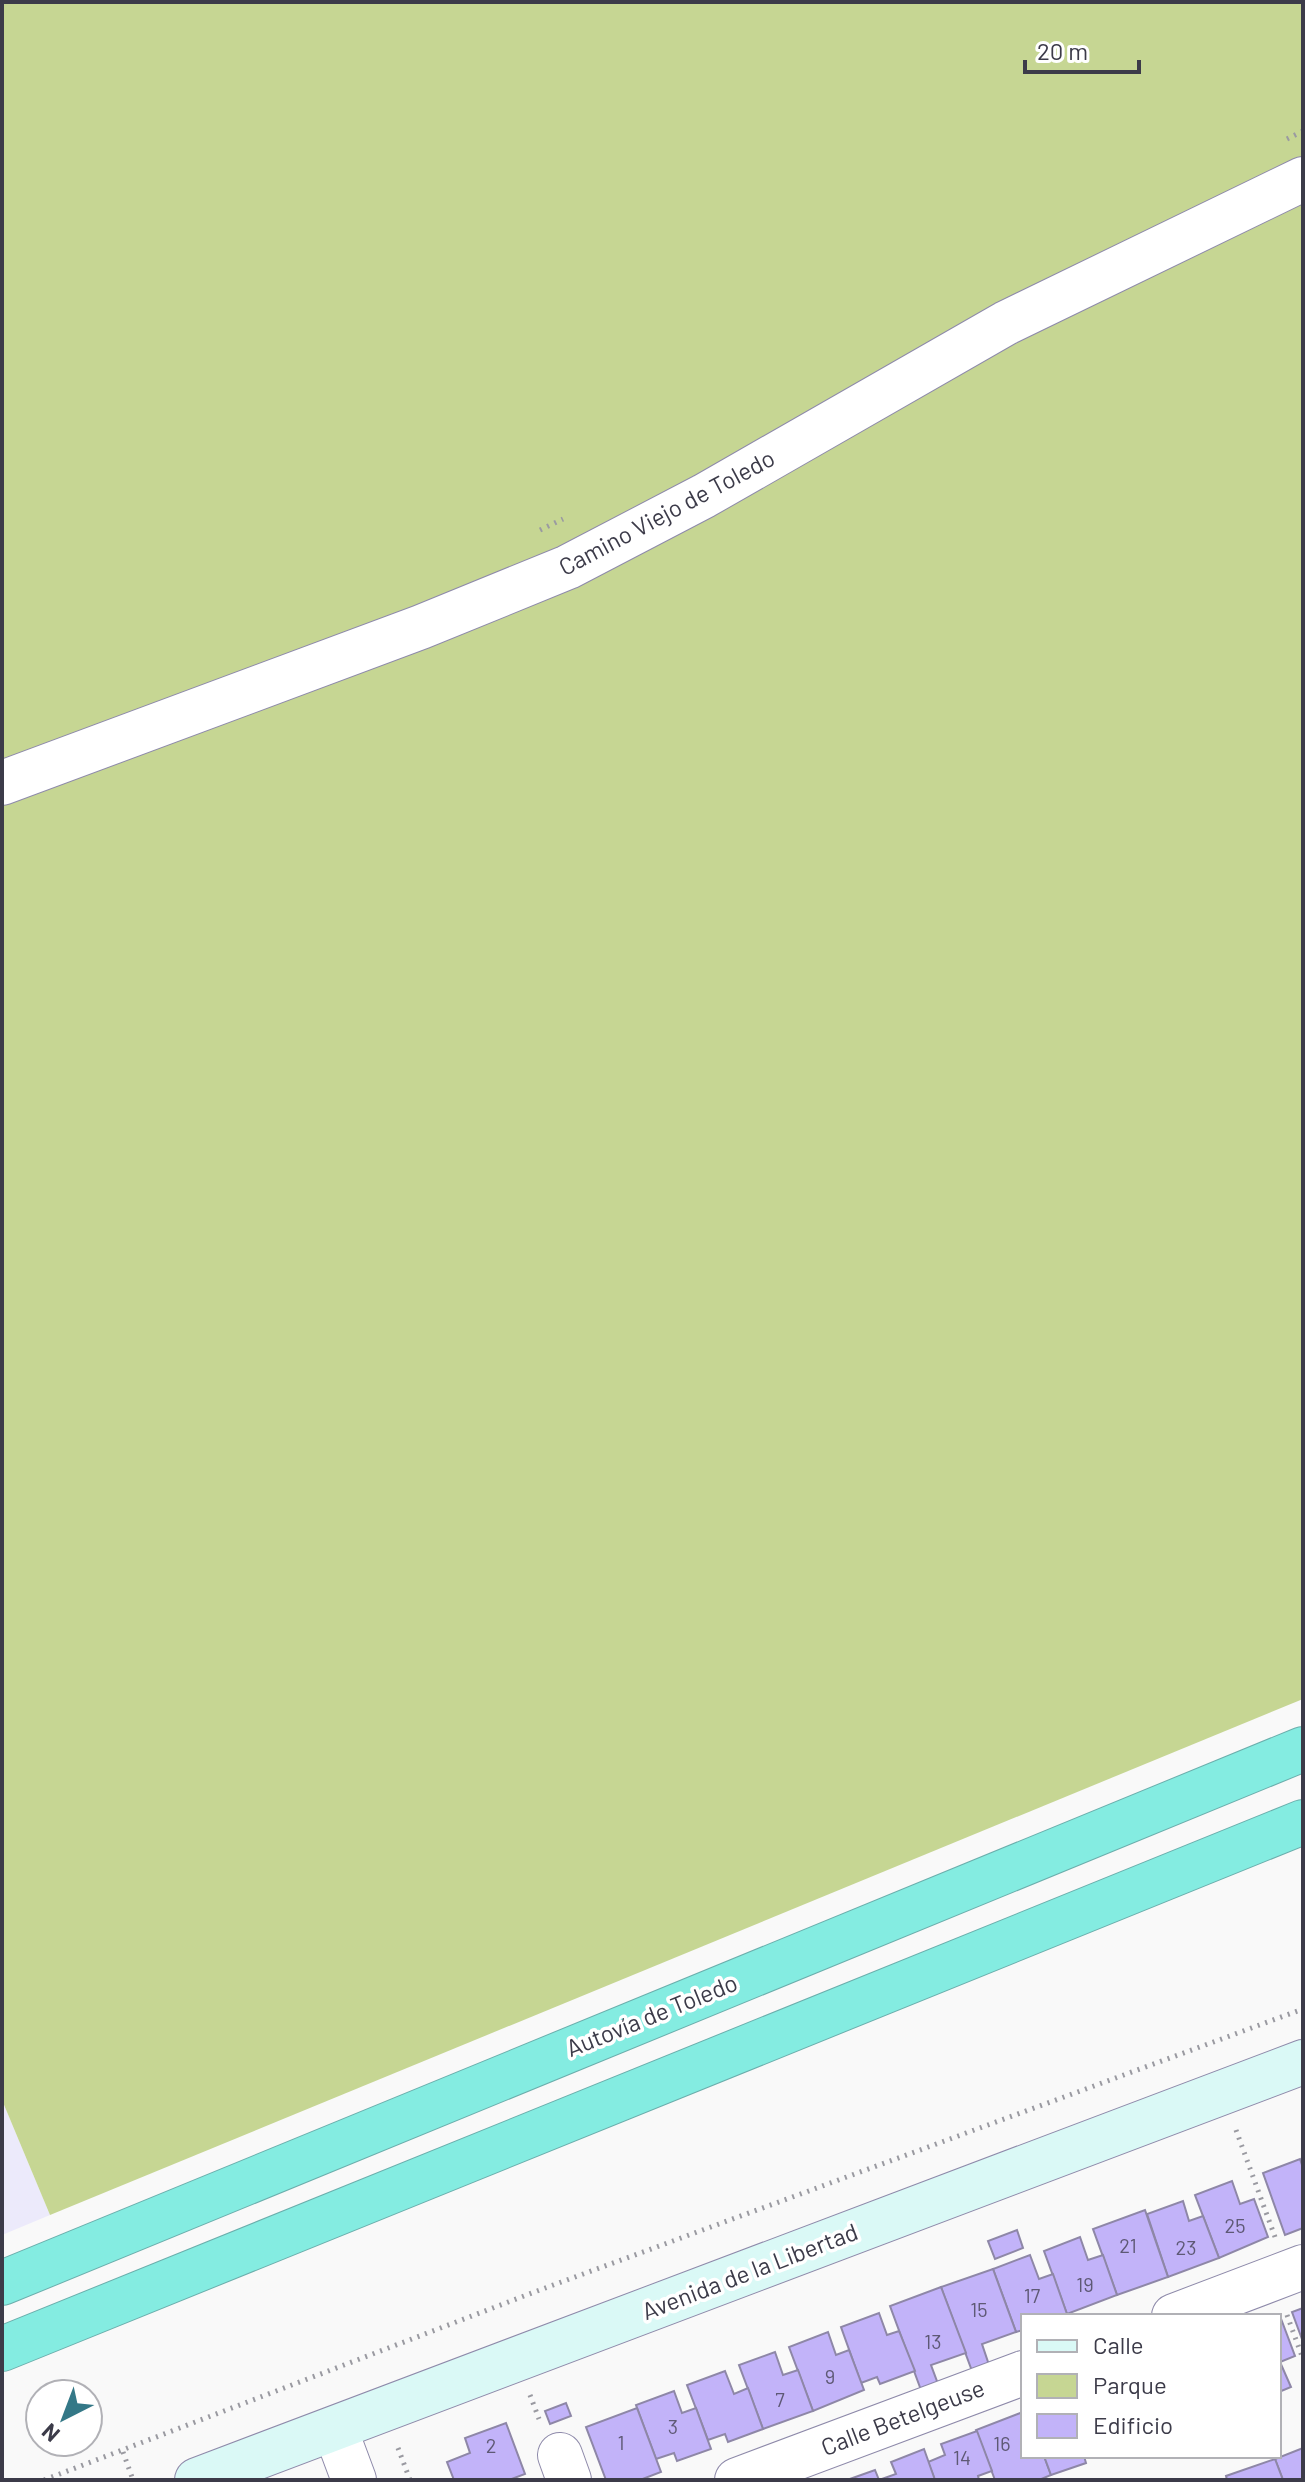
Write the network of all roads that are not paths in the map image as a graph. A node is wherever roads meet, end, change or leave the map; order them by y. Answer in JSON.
{"nodes":[{"id":1,"x":1303,"y":179,"type":"edge"},
{"id":2,"x":2,"y":783,"type":"edge"},
{"id":3,"x":1303,"y":1749,"type":"edge"},
{"id":4,"x":1303,"y":1822,"type":"edge"},
{"id":5,"x":1303,"y":2062,"type":"edge"},
{"id":6,"x":1303,"y":2267,"type":"edge"},
{"id":7,"x":2,"y":2283,"type":"edge"},
{"id":8,"x":1179,"y":2314,"type":"edge"},
{"id":9,"x":2,"y":2349,"type":"edge"},
{"id":10,"x":1021,"y":2374,"type":"edge"},
{"id":11,"x":335,"y":2429,"type":"junction"},
{"id":12,"x":197,"y":2480,"type":"edge"},
{"id":13,"x":354,"y":2480,"type":"edge"},
{"id":14,"x":737,"y":2480,"type":"edge"}],
"edges":[{"from":1,"to":2,"type":"street","name":"Camino Viejo de Toledo"},
{"from":3,"to":7,"type":"highway","name":"Autovía de Toledo"},
{"from":4,"to":9,"type":"highway"},
{"from":5,"to":11,"type":"street","name":"Avenida de la Libertad"},
{"from":6,"to":8,"type":"street"},
{"from":10,"to":14,"type":"street","name":"Calle Betelgeuse"},
{"from":11,"to":12,"type":"street","name":"Avenida de la Libertad"},
{"from":11,"to":13,"type":"street"}]}
